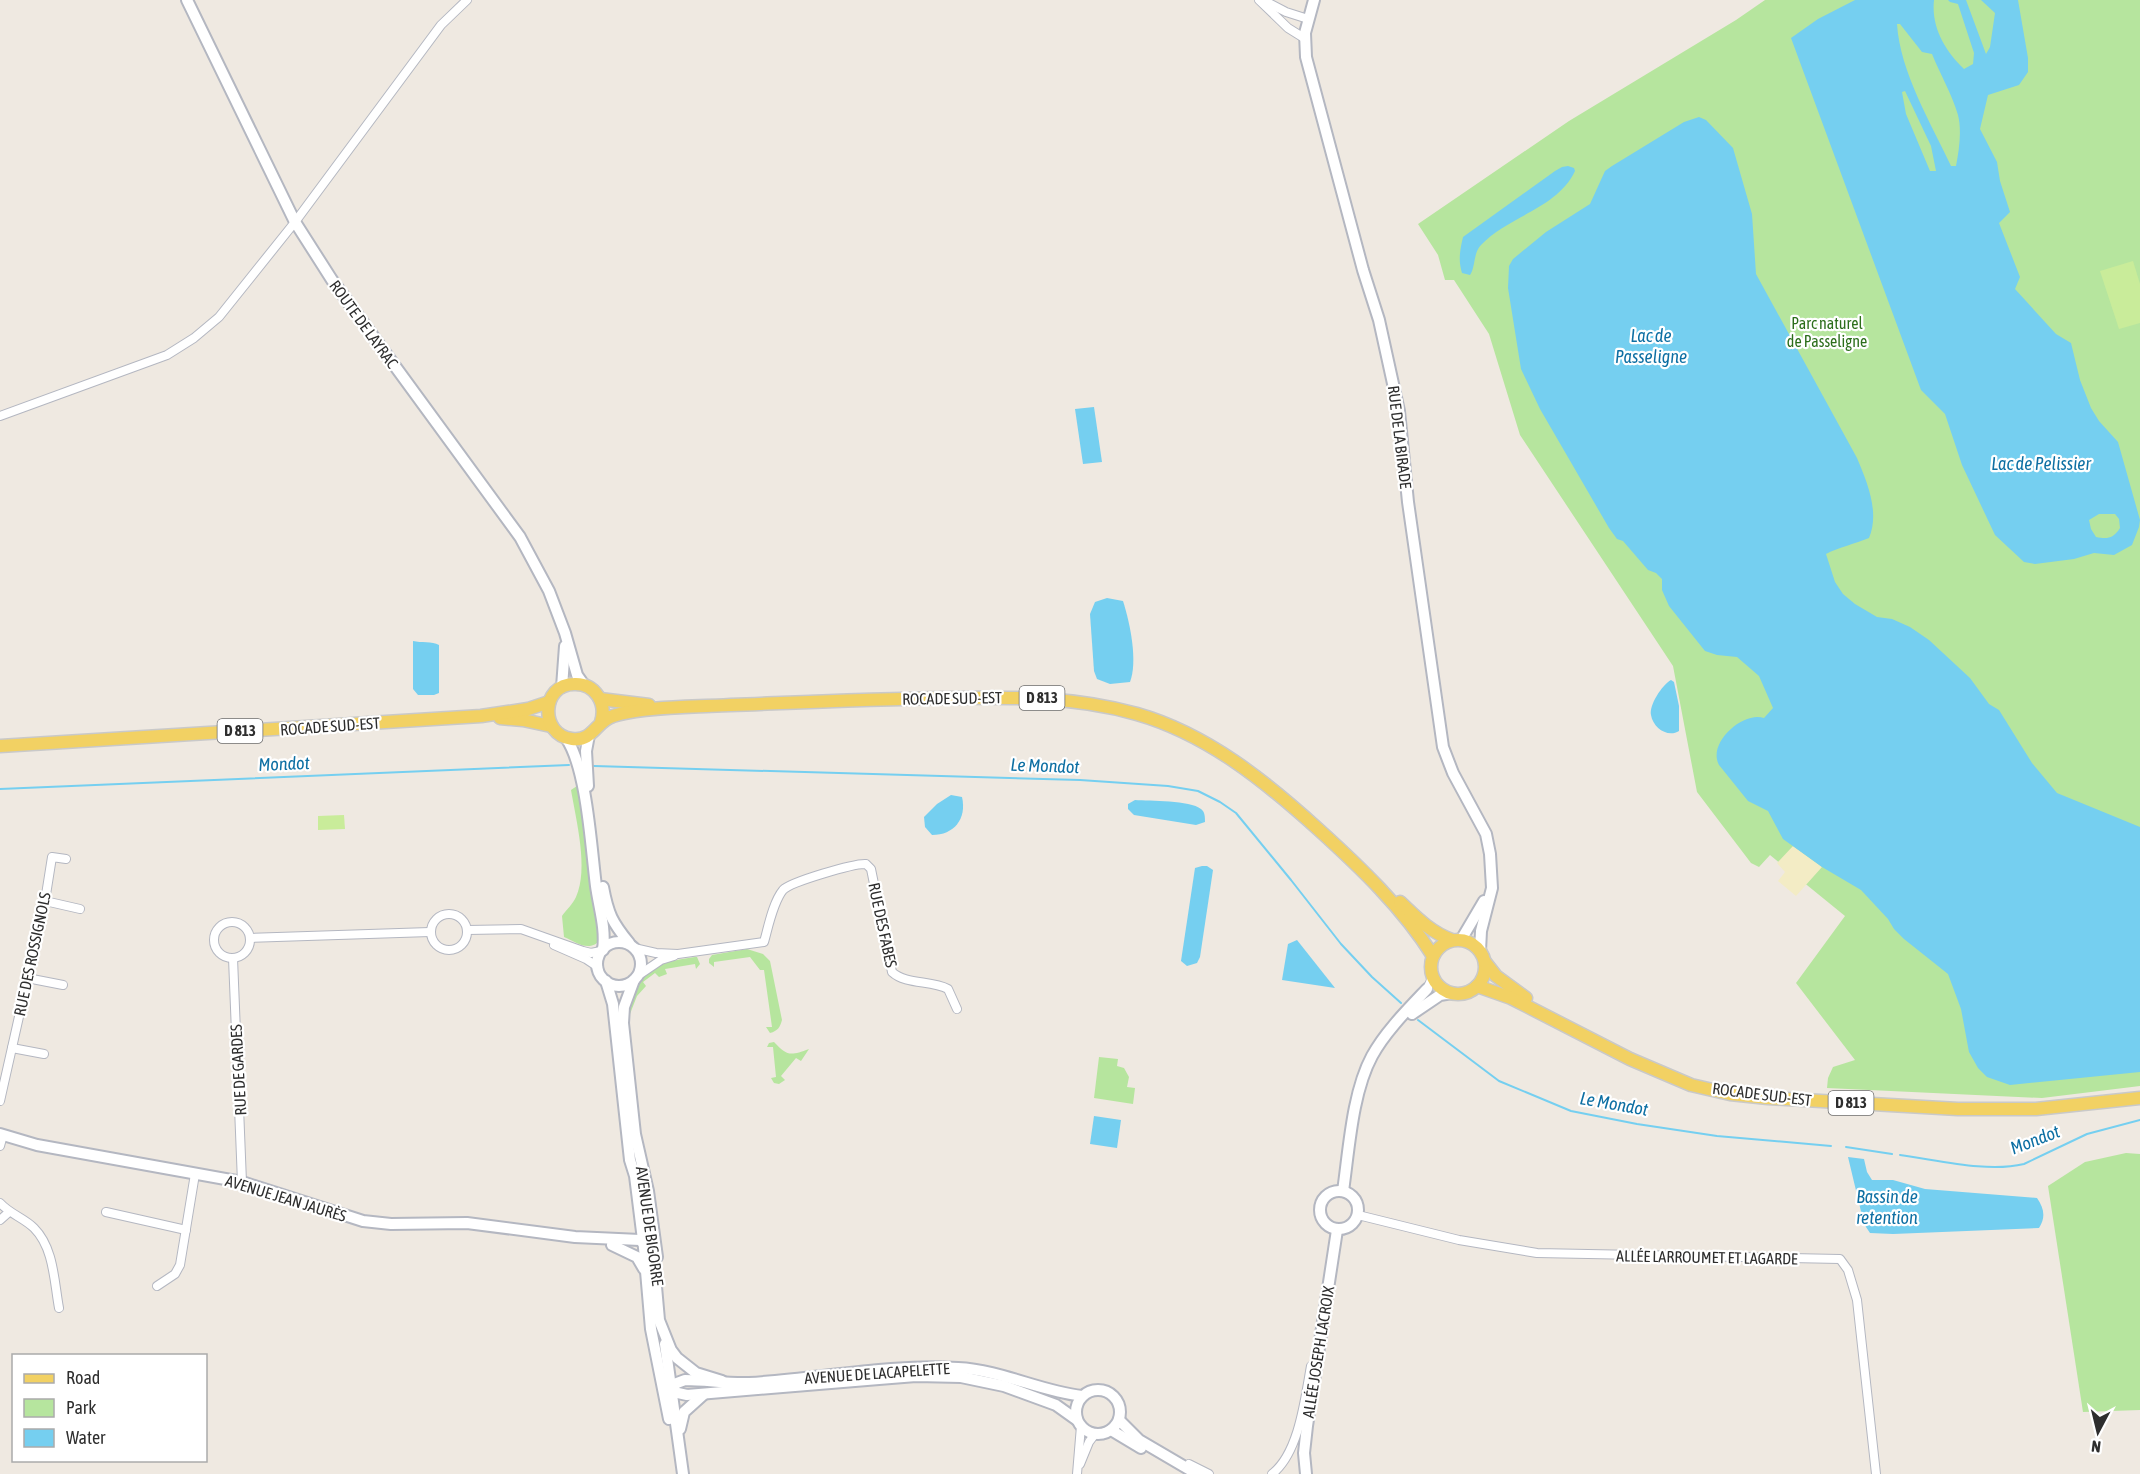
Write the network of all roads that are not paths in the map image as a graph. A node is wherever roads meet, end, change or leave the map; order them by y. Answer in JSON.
{"nodes":[{"id":1,"x":187,"y":0,"type":"edge"},
{"id":2,"x":467,"y":0,"type":"edge"},
{"id":3,"x":1261,"y":0,"type":"edge"},
{"id":4,"x":1314,"y":0,"type":"edge"},
{"id":5,"x":1308,"y":19,"type":"junction"},
{"id":6,"x":1304,"y":38,"type":"junction"},
{"id":7,"x":295,"y":222,"type":"junction"},
{"id":8,"x":0,"y":416,"type":"edge"},
{"id":9,"x":565,"y":633,"type":"junction"},
{"id":10,"x":584,"y":685,"type":"junction"},
{"id":11,"x":562,"y":687,"type":"junction"},
{"id":12,"x":600,"y":699,"type":"junction"},
{"id":13,"x":549,"y":702,"type":"junction"},
{"id":14,"x":680,"y":707,"type":"junction"},
{"id":15,"x":481,"y":716,"type":"junction"},
{"id":16,"x":601,"y":722,"type":"junction"},
{"id":17,"x":551,"y":726,"type":"junction"},
{"id":18,"x":590,"y":735,"type":"junction"},
{"id":19,"x":566,"y":738,"type":"junction"},
{"id":20,"x":0,"y":746,"type":"edge"},
{"id":21,"x":66,"y":859,"type":"dead end"},
{"id":22,"x":1353,"y":862,"type":"junction"},
{"id":23,"x":1492,"y":874,"type":"junction"},
{"id":24,"x":45,"y":901,"type":"junction"},
{"id":25,"x":80,"y":909,"type":"dead end"},
{"id":26,"x":467,"y":930,"type":"junction"},
{"id":27,"x":430,"y":932,"type":"junction"},
{"id":28,"x":250,"y":938,"type":"junction"},
{"id":29,"x":549,"y":939,"type":"junction"},
{"id":30,"x":1456,"y":940,"type":"junction"},
{"id":31,"x":632,"y":945,"type":"junction"},
{"id":32,"x":602,"y":950,"type":"junction"},
{"id":33,"x":678,"y":954,"type":"junction"},
{"id":34,"x":1433,"y":956,"type":"junction"},
{"id":35,"x":1483,"y":956,"type":"junction"},
{"id":36,"x":233,"y":958,"type":"junction"},
{"id":37,"x":598,"y":967,"type":"junction"},
{"id":38,"x":1433,"y":976,"type":"junction"},
{"id":39,"x":27,"y":978,"type":"junction"},
{"id":40,"x":635,"y":978,"type":"junction"},
{"id":41,"x":606,"y":981,"type":"junction"},
{"id":42,"x":63,"y":985,"type":"dead end"},
{"id":43,"x":1477,"y":986,"type":"junction"},
{"id":44,"x":1427,"y":989,"type":"joint"},
{"id":45,"x":1452,"y":993,"type":"junction"},
{"id":46,"x":957,"y":1009,"type":"dead end"},
{"id":47,"x":1575,"y":1030,"type":"junction"},
{"id":48,"x":1381,"y":1042,"type":"junction"},
{"id":49,"x":12,"y":1048,"type":"junction"},
{"id":50,"x":44,"y":1054,"type":"dead end"},
{"id":51,"x":2140,"y":1098,"type":"edge"},
{"id":52,"x":0,"y":1101,"type":"edge"},
{"id":53,"x":2,"y":1134,"type":"edge"},
{"id":54,"x":0,"y":1146,"type":"edge"},
{"id":55,"x":631,"y":1164,"type":"junction"},
{"id":56,"x":195,"y":1174,"type":"junction"},
{"id":57,"x":242,"y":1182,"type":"junction"},
{"id":58,"x":1343,"y":1191,"type":"junction"},
{"id":59,"x":0,"y":1203,"type":"edge"},
{"id":60,"x":9,"y":1212,"type":"junction"},
{"id":61,"x":105,"y":1212,"type":"dead end"},
{"id":62,"x":1358,"y":1215,"type":"junction"},
{"id":63,"x":0,"y":1220,"type":"edge"},
{"id":64,"x":186,"y":1230,"type":"junction"},
{"id":65,"x":1337,"y":1230,"type":"junction"},
{"id":66,"x":575,"y":1237,"type":"junction"},
{"id":67,"x":626,"y":1240,"type":"junction"},
{"id":68,"x":612,"y":1245,"type":"junction"},
{"id":69,"x":647,"y":1245,"type":"junction"},
{"id":70,"x":649,"y":1277,"type":"junction"},
{"id":71,"x":157,"y":1286,"type":"dead end"},
{"id":72,"x":59,"y":1308,"type":"dead end"},
{"id":73,"x":663,"y":1330,"type":"junction"},
{"id":74,"x":1318,"y":1352,"type":"junction"},
{"id":75,"x":722,"y":1381,"type":"junction"},
{"id":76,"x":670,"y":1392,"type":"junction"},
{"id":77,"x":705,"y":1393,"type":"junction"},
{"id":78,"x":1082,"y":1396,"type":"junction"},
{"id":79,"x":1119,"y":1420,"type":"junction"},
{"id":80,"x":1079,"y":1423,"type":"junction"},
{"id":81,"x":1111,"y":1430,"type":"junction"},
{"id":82,"x":1095,"y":1434,"type":"junction"},
{"id":83,"x":1174,"y":1462,"type":"junction"},
{"id":84,"x":683,"y":1474,"type":"edge"},
{"id":85,"x":1077,"y":1474,"type":"edge"},
{"id":86,"x":1186,"y":1474,"type":"edge"},
{"id":87,"x":1197,"y":1474,"type":"edge"},
{"id":88,"x":1209,"y":1474,"type":"edge"},
{"id":89,"x":1272,"y":1474,"type":"edge"},
{"id":90,"x":1306,"y":1474,"type":"edge"},
{"id":91,"x":1876,"y":1474,"type":"edge"}],
"edges":[{"from":1,"to":7,"type":"street","name":"ROUTE DE LAYRAC"},
{"from":2,"to":7,"type":"street"},
{"from":3,"to":5,"type":"street"},
{"from":3,"to":6,"type":"street"},
{"from":4,"to":5,"type":"street","name":"RUE DE LA BIRADE"},
{"from":5,"to":6,"type":"street","name":"RUE DE LA BIRADE"},
{"from":6,"to":23,"type":"street","name":"RUE DE LA BIRADE"},
{"from":7,"to":8,"type":"street"},
{"from":7,"to":9,"type":"street","name":"ROUTE DE LAYRAC"},
{"from":9,"to":10,"type":"street","name":"ROUTE DE LAYRAC"},
{"from":9,"to":11,"type":"street","name":"ROUTE DE LAYRAC"},
{"from":10,"to":11,"type":"main road"},
{"from":10,"to":12,"type":"main road"},
{"from":11,"to":13,"type":"main road"},
{"from":12,"to":14,"type":"main road","name":"ROCADE SUD-EST","number":"D 813"},
{"from":12,"to":16,"type":"main road"},
{"from":13,"to":15,"type":"main road","name":"ROCADE SUD-EST","number":"D 813"},
{"from":13,"to":17,"type":"main road"},
{"from":14,"to":16,"type":"main road","name":"ROCADE SUD-EST","number":"D 813"},
{"from":14,"to":22,"type":"main road","name":"ROCADE SUD-EST","number":"D 813"},
{"from":15,"to":17,"type":"main road","name":"ROCADE SUD-EST","number":"D 813"},
{"from":15,"to":20,"type":"main road","name":"ROCADE SUD-EST","number":"D 813"},
{"from":16,"to":18,"type":"main road"},
{"from":17,"to":19,"type":"main road"},
{"from":18,"to":19,"type":"main road"},
{"from":18,"to":31,"type":"street"},
{"from":19,"to":32,"type":"street"},
{"from":21,"to":24,"type":"street","name":"RUE DES ROSSIGNOLS"},
{"from":22,"to":30,"type":"main road","name":"ROCADE SUD-EST","number":"D 813"},
{"from":22,"to":34,"type":"main road","name":"ROCADE SUD-EST","number":"D 813"},
{"from":23,"to":30,"type":"street","name":"RUE DE LA BIRADE"},
{"from":23,"to":35,"type":"street","name":"RUE DE LA BIRADE"},
{"from":24,"to":25,"type":"street"},
{"from":24,"to":39,"type":"street","name":"RUE DES ROSSIGNOLS"},
{"from":26,"to":27,"type":"street"},
{"from":26,"to":27,"type":"street"},
{"from":26,"to":29,"type":"street"},
{"from":27,"to":28,"type":"street"},
{"from":28,"to":36,"type":"street"},
{"from":28,"to":36,"type":"street"},
{"from":29,"to":32,"type":"street"},
{"from":29,"to":37,"type":"street"},
{"from":30,"to":34,"type":"main road"},
{"from":30,"to":35,"type":"main road"},
{"from":31,"to":32,"type":"street"},
{"from":31,"to":33,"type":"street"},
{"from":31,"to":40,"type":"street"},
{"from":32,"to":37,"type":"street"},
{"from":33,"to":40,"type":"street"},
{"from":33,"to":46,"type":"street","name":"RUE DES FABES"},
{"from":34,"to":38,"type":"main road"},
{"from":35,"to":43,"type":"main road"},
{"from":35,"to":47,"type":"main road","name":"ROCADE SUD-EST","number":"D 813"},
{"from":36,"to":57,"type":"street","name":"RUE DE GARDES"},
{"from":37,"to":41,"type":"street"},
{"from":38,"to":44,"type":"street"},
{"from":38,"to":45,"type":"main road"},
{"from":39,"to":42,"type":"street"},
{"from":39,"to":49,"type":"street","name":"RUE DES ROSSIGNOLS"},
{"from":40,"to":41,"type":"street"},
{"from":40,"to":69,"type":"street","name":"AVENUE DE BIGORRE"},
{"from":41,"to":55,"type":"street","name":"AVENUE DE BIGORRE"},
{"from":43,"to":45,"type":"main road"},
{"from":43,"to":47,"type":"main road","name":"ROCADE SUD-EST","number":"D 813"},
{"from":44,"to":48,"type":"street"},
{"from":45,"to":48,"type":"street"},
{"from":47,"to":51,"type":"main road","name":"ROCADE SUD-EST","number":"D 813"},
{"from":48,"to":58,"type":"street"},
{"from":49,"to":50,"type":"street"},
{"from":49,"to":52,"type":"street","name":"RUE DES ROSSIGNOLS"},
{"from":53,"to":54,"type":"street"},
{"from":53,"to":56,"type":"street","name":"AVENUE JEAN JAURÈS"},
{"from":55,"to":67,"type":"street"},
{"from":55,"to":69,"type":"street","name":"AVENUE DE BIGORRE"},
{"from":56,"to":57,"type":"street","name":"AVENUE JEAN JAURÈS"},
{"from":56,"to":64,"type":"street"},
{"from":57,"to":66,"type":"street","name":"AVENUE JEAN JAURÈS"},
{"from":58,"to":62,"type":"street"},
{"from":58,"to":65,"type":"street"},
{"from":59,"to":60,"type":"street"},
{"from":60,"to":63,"type":"street"},
{"from":60,"to":72,"type":"street"},
{"from":61,"to":64,"type":"street"},
{"from":62,"to":65,"type":"street"},
{"from":62,"to":91,"type":"street","name":"ALLÉE LARROUMET ET LAGARDE"},
{"from":64,"to":71,"type":"street"},
{"from":65,"to":74,"type":"street","name":"ALLÉE JOSEPH LACROIX"},
{"from":66,"to":67,"type":"street","name":"AVENUE JEAN JAURÈS"},
{"from":66,"to":68,"type":"street","name":"AVENUE JEAN JAURÈS"},
{"from":67,"to":69,"type":"street","name":"AVENUE JEAN JAURÈS"},
{"from":68,"to":69,"type":"street","name":"AVENUE JEAN JAURÈS"},
{"from":68,"to":70,"type":"street"},
{"from":69,"to":70,"type":"street","name":"AVENUE DE BIGORRE"},
{"from":69,"to":73,"type":"street","name":"AVENUE DE BIGORRE"},
{"from":70,"to":76,"type":"street","name":"AVENUE DE BIGORRE"},
{"from":73,"to":75,"type":"street"},
{"from":73,"to":76,"type":"street","name":"AVENUE DE BIGORRE"},
{"from":74,"to":89,"type":"street"},
{"from":74,"to":90,"type":"street","name":"ALLÉE JOSEPH LACROIX"},
{"from":75,"to":76,"type":"street","name":"AVENUE DE LACAPELETTE"},
{"from":75,"to":78,"type":"street","name":"AVENUE DE LACAPELETTE"},
{"from":76,"to":77,"type":"street","name":"AVENUE DE LACAPELETTE"},
{"from":76,"to":84,"type":"street","name":"AVENUE DE BIGORRE"},
{"from":77,"to":80,"type":"street","name":"AVENUE DE LACAPELETTE"},
{"from":77,"to":84,"type":"street"},
{"from":78,"to":79,"type":"street","name":"AVENUE DE LACAPELETTE"},
{"from":78,"to":80,"type":"street"},
{"from":79,"to":81,"type":"street"},
{"from":79,"to":83,"type":"street","name":"AVENUE DE LACAPELETTE"},
{"from":80,"to":82,"type":"street","name":"AVENUE DE LACAPELETTE"},
{"from":80,"to":85,"type":"street"},
{"from":81,"to":82,"type":"street"},
{"from":81,"to":86,"type":"street"},
{"from":82,"to":85,"type":"street"},
{"from":83,"to":87,"type":"street","name":"AVENUE DE LACAPELETTE"},
{"from":83,"to":88,"type":"street"}]}
